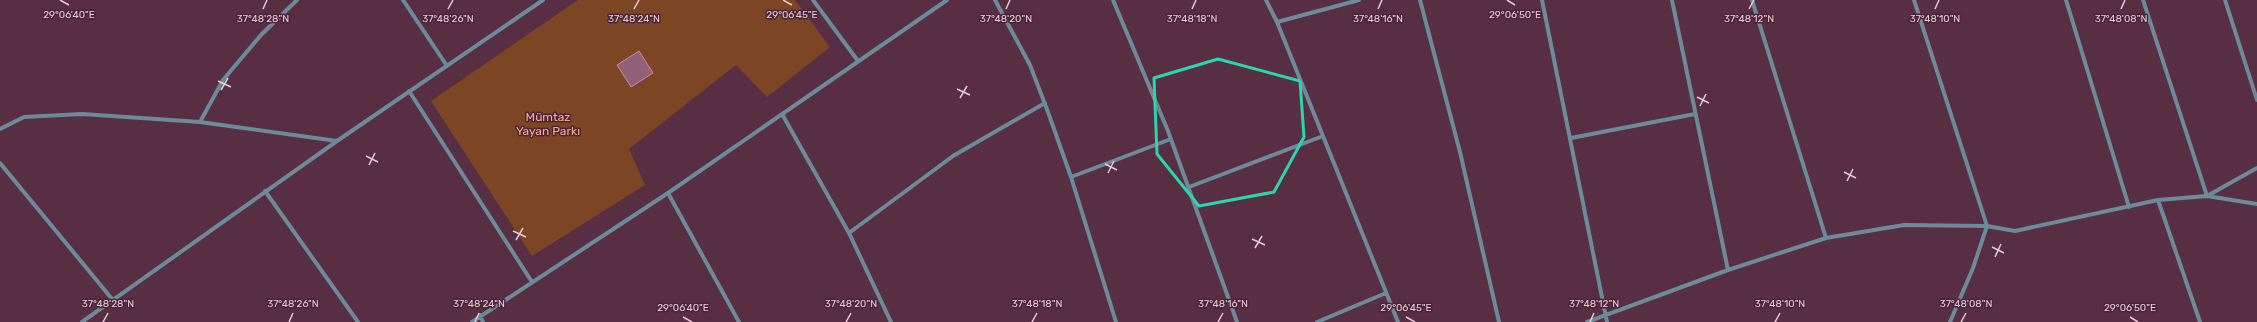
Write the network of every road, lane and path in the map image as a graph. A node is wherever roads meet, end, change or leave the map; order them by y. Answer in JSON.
{"nodes":[{"id":1,"x":297,"y":0,"type":"edge"},
{"id":2,"x":403,"y":0,"type":"edge"},
{"id":3,"x":543,"y":0,"type":"edge"},
{"id":4,"x":813,"y":0,"type":"edge"},
{"id":5,"x":947,"y":0,"type":"edge"},
{"id":6,"x":995,"y":0,"type":"edge"},
{"id":7,"x":1113,"y":0,"type":"edge"},
{"id":8,"x":1266,"y":0,"type":"edge"},
{"id":9,"x":1356,"y":0,"type":"edge"},
{"id":10,"x":1420,"y":0,"type":"edge"},
{"id":11,"x":1542,"y":0,"type":"edge"},
{"id":12,"x":1672,"y":0,"type":"edge"},
{"id":13,"x":1752,"y":0,"type":"edge"},
{"id":14,"x":1914,"y":0,"type":"edge"},
{"id":15,"x":2066,"y":0,"type":"edge"},
{"id":16,"x":2143,"y":0,"type":"edge"},
{"id":17,"x":2225,"y":0,"type":"edge"},
{"id":18,"x":1277,"y":22,"type":"junction"},
{"id":19,"x":858,"y":61,"type":"junction"},
{"id":20,"x":447,"y":66,"type":"junction"},
{"id":21,"x":409,"y":91,"type":"junction"},
{"id":22,"x":2257,"y":100,"type":"edge"},
{"id":23,"x":1045,"y":103,"type":"junction"},
{"id":24,"x":782,"y":114,"type":"junction"},
{"id":25,"x":1695,"y":114,"type":"junction"},
{"id":26,"x":200,"y":122,"type":"junction"},
{"id":27,"x":0,"y":129,"type":"edge"},
{"id":28,"x":1323,"y":136,"type":"junction"},
{"id":29,"x":1570,"y":138,"type":"junction"},
{"id":30,"x":1171,"y":139,"type":"junction"},
{"id":31,"x":337,"y":141,"type":"junction"},
{"id":32,"x":0,"y":163,"type":"edge"},
{"id":33,"x":2257,"y":168,"type":"edge"},
{"id":34,"x":1071,"y":177,"type":"junction"},
{"id":35,"x":1189,"y":187,"type":"junction"},
{"id":36,"x":265,"y":192,"type":"junction"},
{"id":37,"x":668,"y":193,"type":"junction"},
{"id":38,"x":2206,"y":196,"type":"junction"},
{"id":39,"x":2158,"y":200,"type":"junction"},
{"id":40,"x":2257,"y":204,"type":"edge"},
{"id":41,"x":2128,"y":206,"type":"junction"},
{"id":42,"x":1987,"y":226,"type":"junction"},
{"id":43,"x":849,"y":233,"type":"junction"},
{"id":44,"x":1826,"y":238,"type":"junction"},
{"id":45,"x":1728,"y":270,"type":"junction"},
{"id":46,"x":532,"y":282,"type":"junction"},
{"id":47,"x":1386,"y":293,"type":"junction"},
{"id":48,"x":112,"y":299,"type":"junction"},
{"id":49,"x":480,"y":315,"type":"junction"},
{"id":50,"x":1605,"y":316,"type":"junction"},
{"id":51,"x":82,"y":322,"type":"edge"},
{"id":52,"x":358,"y":322,"type":"edge"},
{"id":53,"x":472,"y":322,"type":"edge"},
{"id":54,"x":483,"y":322,"type":"edge"},
{"id":55,"x":739,"y":322,"type":"edge"},
{"id":56,"x":891,"y":322,"type":"edge"},
{"id":57,"x":1116,"y":322,"type":"edge"},
{"id":58,"x":1237,"y":322,"type":"edge"},
{"id":59,"x":1317,"y":322,"type":"edge"},
{"id":60,"x":1398,"y":322,"type":"edge"},
{"id":61,"x":1499,"y":322,"type":"edge"},
{"id":62,"x":1587,"y":322,"type":"edge"},
{"id":63,"x":1607,"y":322,"type":"edge"},
{"id":64,"x":1950,"y":322,"type":"edge"},
{"id":65,"x":2200,"y":322,"type":"edge"}],
"edges":[{"from":1,"to":26,"type":"street"},
{"from":2,"to":20,"type":"street"},
{"from":3,"to":20,"type":"street"},
{"from":4,"to":19,"type":"street"},
{"from":5,"to":19,"type":"street"},
{"from":6,"to":23,"type":"street"},
{"from":7,"to":30,"type":"street"},
{"from":8,"to":18,"type":"street"},
{"from":9,"to":18,"type":"street"},
{"from":10,"to":61,"type":"street"},
{"from":11,"to":29,"type":"street"},
{"from":12,"to":25,"type":"street"},
{"from":13,"to":44,"type":"street"},
{"from":14,"to":42,"type":"street"},
{"from":15,"to":41,"type":"street"},
{"from":16,"to":38,"type":"street"},
{"from":17,"to":22,"type":"street"},
{"from":18,"to":28,"type":"street"},
{"from":19,"to":24,"type":"street"},
{"from":20,"to":21,"type":"street"},
{"from":21,"to":31,"type":"street"},
{"from":21,"to":46,"type":"street"},
{"from":23,"to":34,"type":"street"},
{"from":23,"to":43,"type":"street"},
{"from":24,"to":37,"type":"street"},
{"from":24,"to":43,"type":"street"},
{"from":25,"to":29,"type":"street"},
{"from":25,"to":45,"type":"street"},
{"from":26,"to":27,"type":"street"},
{"from":26,"to":31,"type":"street"},
{"from":28,"to":35,"type":"street"},
{"from":28,"to":47,"type":"street"},
{"from":29,"to":50,"type":"street"},
{"from":30,"to":34,"type":"street"},
{"from":30,"to":35,"type":"street"},
{"from":31,"to":36,"type":"street"},
{"from":32,"to":48,"type":"street"},
{"from":33,"to":38,"type":"street"},
{"from":34,"to":57,"type":"street"},
{"from":35,"to":58,"type":"street"},
{"from":36,"to":48,"type":"street"},
{"from":36,"to":52,"type":"street"},
{"from":37,"to":46,"type":"street"},
{"from":37,"to":55,"type":"street"},
{"from":38,"to":39,"type":"street"},
{"from":38,"to":40,"type":"street"},
{"from":39,"to":41,"type":"street"},
{"from":39,"to":65,"type":"street"},
{"from":41,"to":42,"type":"street"},
{"from":42,"to":44,"type":"street"},
{"from":42,"to":64,"type":"street"},
{"from":43,"to":56,"type":"street"},
{"from":44,"to":45,"type":"street"},
{"from":45,"to":50,"type":"street"},
{"from":46,"to":49,"type":"street"},
{"from":47,"to":59,"type":"street"},
{"from":47,"to":60,"type":"street"},
{"from":48,"to":51,"type":"street"},
{"from":49,"to":53,"type":"street"},
{"from":49,"to":54,"type":"street"},
{"from":50,"to":62,"type":"street"},
{"from":50,"to":63,"type":"street"}]}
